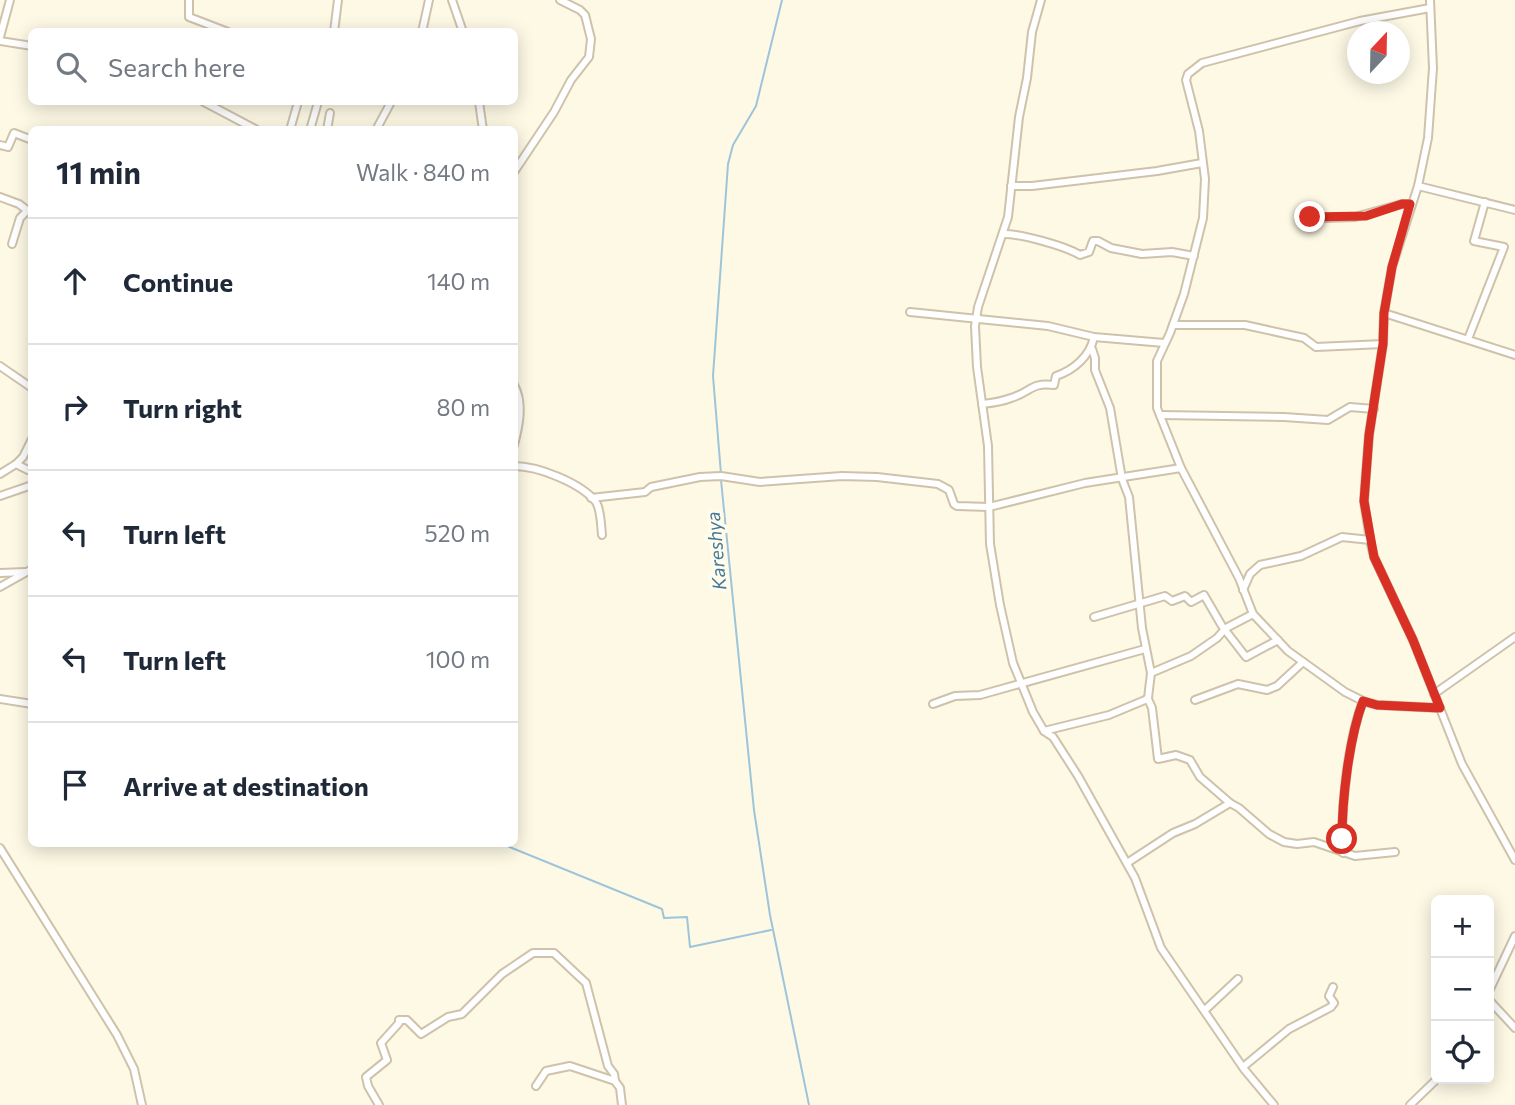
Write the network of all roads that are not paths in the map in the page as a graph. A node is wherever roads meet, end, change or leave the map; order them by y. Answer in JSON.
{"nodes":[{"id":1,"x":10,"y":0,"type":"edge"},
{"id":2,"x":190,"y":0,"type":"edge"},
{"id":3,"x":338,"y":0,"type":"edge"},
{"id":4,"x":429,"y":0,"type":"edge"},
{"id":5,"x":452,"y":0,"type":"edge"},
{"id":6,"x":560,"y":0,"type":"edge"},
{"id":7,"x":1041,"y":0,"type":"edge"},
{"id":8,"x":1430,"y":4,"type":"edge"},
{"id":9,"x":218,"y":28,"type":"edge"},
{"id":10,"x":334,"y":28,"type":"edge"},
{"id":11,"x":423,"y":28,"type":"edge"},
{"id":12,"x":462,"y":28,"type":"edge"},
{"id":13,"x":0,"y":37,"type":"edge"},
{"id":14,"x":28,"y":45,"type":"edge"},
{"id":15,"x":210,"y":105,"type":"edge"},
{"id":16,"x":297,"y":105,"type":"edge"},
{"id":17,"x":317,"y":105,"type":"edge"},
{"id":18,"x":389,"y":105,"type":"edge"},
{"id":19,"x":479,"y":105,"type":"edge"},
{"id":20,"x":330,"y":113,"type":"dead end"},
{"id":21,"x":249,"y":126,"type":"edge"},
{"id":22,"x":291,"y":126,"type":"edge"},
{"id":23,"x":311,"y":126,"type":"edge"},
{"id":24,"x":328,"y":126,"type":"edge"},
{"id":25,"x":378,"y":126,"type":"edge"},
{"id":26,"x":482,"y":126,"type":"edge"},
{"id":27,"x":28,"y":138,"type":"edge"},
{"id":28,"x":0,"y":145,"type":"edge"},
{"id":29,"x":1202,"y":163,"type":"junction"},
{"id":30,"x":518,"y":166,"type":"edge"},
{"id":31,"x":1011,"y":186,"type":"junction"},
{"id":32,"x":1418,"y":186,"type":"junction"},
{"id":33,"x":0,"y":197,"type":"edge"},
{"id":34,"x":1485,"y":202,"type":"junction"},
{"id":35,"x":1410,"y":204,"type":"junction"},
{"id":36,"x":1515,"y":211,"type":"edge"},
{"id":37,"x":28,"y":212,"type":"edge"},
{"id":38,"x":28,"y":214,"type":"edge"},
{"id":39,"x":1300,"y":219,"type":"dead end"},
{"id":40,"x":1004,"y":234,"type":"junction"},
{"id":41,"x":12,"y":244,"type":"dead end"},
{"id":42,"x":1194,"y":256,"type":"junction"},
{"id":43,"x":910,"y":312,"type":"dead end"},
{"id":44,"x":1384,"y":313,"type":"junction"},
{"id":45,"x":976,"y":318,"type":"junction"},
{"id":46,"x":1173,"y":325,"type":"junction"},
{"id":47,"x":1094,"y":337,"type":"junction"},
{"id":48,"x":1468,"y":339,"type":"junction"},
{"id":49,"x":1164,"y":343,"type":"junction"},
{"id":50,"x":1383,"y":344,"type":"junction"},
{"id":51,"x":1092,"y":349,"type":"junction"},
{"id":52,"x":1515,"y":355,"type":"edge"},
{"id":53,"x":0,"y":366,"type":"edge"},
{"id":54,"x":28,"y":385,"type":"edge"},
{"id":55,"x":518,"y":393,"type":"edge"},
{"id":56,"x":982,"y":404,"type":"junction"},
{"id":57,"x":1374,"y":409,"type":"junction"},
{"id":58,"x":1161,"y":415,"type":"junction"},
{"id":59,"x":518,"y":423,"type":"edge"},
{"id":60,"x":28,"y":447,"type":"edge"},
{"id":61,"x":16,"y":464,"type":"junction"},
{"id":62,"x":518,"y":467,"type":"edge"},
{"id":63,"x":1181,"y":468,"type":"junction"},
{"id":64,"x":28,"y":470,"type":"edge"},
{"id":65,"x":0,"y":474,"type":"edge"},
{"id":66,"x":1122,"y":479,"type":"junction"},
{"id":67,"x":28,"y":485,"type":"edge"},
{"id":68,"x":0,"y":496,"type":"edge"},
{"id":69,"x":591,"y":498,"type":"junction"},
{"id":70,"x":989,"y":507,"type":"junction"},
{"id":71,"x":602,"y":535,"type":"dead end"},
{"id":72,"x":1370,"y":540,"type":"junction"},
{"id":73,"x":28,"y":570,"type":"edge"},
{"id":74,"x":28,"y":571,"type":"edge"},
{"id":75,"x":0,"y":573,"type":"edge"},
{"id":76,"x":0,"y":587,"type":"edge"},
{"id":77,"x":1243,"y":590,"type":"junction"},
{"id":78,"x":1139,"y":604,"type":"junction"},
{"id":79,"x":1253,"y":614,"type":"junction"},
{"id":80,"x":1094,"y":617,"type":"dead end"},
{"id":81,"x":1226,"y":628,"type":"junction"},
{"id":82,"x":1515,"y":637,"type":"edge"},
{"id":83,"x":1278,"y":640,"type":"junction"},
{"id":84,"x":1146,"y":649,"type":"junction"},
{"id":85,"x":1303,"y":662,"type":"junction"},
{"id":86,"x":1150,"y":673,"type":"junction"},
{"id":87,"x":1021,"y":683,"type":"junction"},
{"id":88,"x":1434,"y":694,"type":"junction"},
{"id":89,"x":0,"y":699,"type":"edge"},
{"id":90,"x":1147,"y":699,"type":"junction"},
{"id":91,"x":1195,"y":700,"type":"dead end"},
{"id":92,"x":1363,"y":701,"type":"junction"},
{"id":93,"x":28,"y":704,"type":"edge"},
{"id":94,"x":933,"y":704,"type":"dead end"},
{"id":95,"x":1440,"y":708,"type":"junction"},
{"id":96,"x":1044,"y":731,"type":"junction"},
{"id":97,"x":1230,"y":803,"type":"junction"},
{"id":98,"x":0,"y":848,"type":"edge"},
{"id":99,"x":1395,"y":852,"type":"dead end"},
{"id":100,"x":1343,"y":853,"type":"junction"},
{"id":101,"x":1515,"y":860,"type":"edge"},
{"id":102,"x":1127,"y":863,"type":"junction"},
{"id":103,"x":1515,"y":936,"type":"edge"},
{"id":104,"x":1238,"y":979,"type":"dead end"},
{"id":105,"x":1494,"y":980,"type":"edge"},
{"id":106,"x":1333,"y":987,"type":"dead end"},
{"id":107,"x":1494,"y":1005,"type":"edge"},
{"id":108,"x":1205,"y":1010,"type":"junction"},
{"id":109,"x":1515,"y":1028,"type":"edge"},
{"id":110,"x":1243,"y":1067,"type":"junction"},
{"id":111,"x":615,"y":1081,"type":"junction"},
{"id":112,"x":1432,"y":1084,"type":"edge"},
{"id":113,"x":536,"y":1086,"type":"dead end"},
{"id":114,"x":142,"y":1105,"type":"edge"},
{"id":115,"x":379,"y":1105,"type":"edge"},
{"id":116,"x":622,"y":1105,"type":"edge"},
{"id":117,"x":1274,"y":1105,"type":"edge"},
{"id":118,"x":1410,"y":1105,"type":"edge"}],
"edges":[{"from":1,"to":13,"type":"street"},
{"from":2,"to":9,"type":"street"},
{"from":3,"to":10,"type":"street"},
{"from":4,"to":11,"type":"street"},
{"from":5,"to":12,"type":"street"},
{"from":6,"to":30,"type":"street"},
{"from":7,"to":31,"type":"street"},
{"from":8,"to":29,"type":"street"},
{"from":8,"to":32,"type":"street"},
{"from":13,"to":14,"type":"street"},
{"from":15,"to":21,"type":"street"},
{"from":16,"to":22,"type":"street"},
{"from":17,"to":23,"type":"street"},
{"from":18,"to":25,"type":"street"},
{"from":19,"to":26,"type":"street"},
{"from":20,"to":24,"type":"street"},
{"from":27,"to":28,"type":"street"},
{"from":29,"to":31,"type":"street"},
{"from":29,"to":42,"type":"street"},
{"from":31,"to":40,"type":"street"},
{"from":32,"to":34,"type":"street"},
{"from":32,"to":35,"type":"street"},
{"from":33,"to":37,"type":"street"},
{"from":34,"to":36,"type":"street"},
{"from":34,"to":48,"type":"street"},
{"from":35,"to":39,"type":"street"},
{"from":35,"to":44,"type":"street"},
{"from":38,"to":41,"type":"street"},
{"from":40,"to":42,"type":"street"},
{"from":40,"to":45,"type":"street"},
{"from":42,"to":46,"type":"street"},
{"from":43,"to":45,"type":"street"},
{"from":44,"to":48,"type":"street"},
{"from":44,"to":50,"type":"street"},
{"from":45,"to":47,"type":"street"},
{"from":45,"to":56,"type":"street"},
{"from":46,"to":49,"type":"street"},
{"from":46,"to":50,"type":"street"},
{"from":47,"to":49,"type":"street"},
{"from":47,"to":51,"type":"street"},
{"from":48,"to":52,"type":"street"},
{"from":49,"to":58,"type":"street"},
{"from":50,"to":57,"type":"street"},
{"from":51,"to":56,"type":"street"},
{"from":51,"to":66,"type":"street"},
{"from":53,"to":54,"type":"street"},
{"from":55,"to":59,"type":"street"},
{"from":56,"to":70,"type":"street"},
{"from":57,"to":58,"type":"street"},
{"from":57,"to":72,"type":"street"},
{"from":58,"to":63,"type":"street"},
{"from":60,"to":61,"type":"street"},
{"from":61,"to":64,"type":"street"},
{"from":61,"to":65,"type":"street"},
{"from":62,"to":69,"type":"street"},
{"from":63,"to":66,"type":"street"},
{"from":63,"to":77,"type":"street"},
{"from":66,"to":70,"type":"street"},
{"from":66,"to":78,"type":"street"},
{"from":67,"to":68,"type":"street"},
{"from":69,"to":70,"type":"street"},
{"from":69,"to":71,"type":"street"},
{"from":70,"to":87,"type":"street"},
{"from":72,"to":77,"type":"street"},
{"from":72,"to":88,"type":"street"},
{"from":73,"to":75,"type":"street"},
{"from":74,"to":76,"type":"street"},
{"from":77,"to":79,"type":"street"},
{"from":78,"to":80,"type":"street"},
{"from":78,"to":81,"type":"street"},
{"from":78,"to":84,"type":"street"},
{"from":79,"to":81,"type":"street"},
{"from":79,"to":83,"type":"street"},
{"from":81,"to":83,"type":"street"},
{"from":81,"to":86,"type":"street"},
{"from":82,"to":88,"type":"street"},
{"from":83,"to":85,"type":"street"},
{"from":84,"to":86,"type":"street"},
{"from":84,"to":87,"type":"street"},
{"from":85,"to":91,"type":"street"},
{"from":85,"to":92,"type":"street"},
{"from":86,"to":90,"type":"street"},
{"from":87,"to":94,"type":"street"},
{"from":87,"to":96,"type":"street"},
{"from":88,"to":95,"type":"street"},
{"from":89,"to":93,"type":"street"},
{"from":90,"to":96,"type":"street"},
{"from":90,"to":97,"type":"street"},
{"from":92,"to":95,"type":"street"},
{"from":92,"to":100,"type":"street"},
{"from":95,"to":101,"type":"street"},
{"from":96,"to":102,"type":"street"},
{"from":97,"to":100,"type":"street"},
{"from":97,"to":102,"type":"street"},
{"from":98,"to":114,"type":"street"},
{"from":99,"to":100,"type":"street"},
{"from":102,"to":108,"type":"street"},
{"from":103,"to":105,"type":"street"},
{"from":104,"to":108,"type":"street"},
{"from":106,"to":110,"type":"street"},
{"from":107,"to":109,"type":"street"},
{"from":108,"to":110,"type":"street"},
{"from":110,"to":117,"type":"street"},
{"from":111,"to":113,"type":"street"},
{"from":111,"to":115,"type":"street"},
{"from":111,"to":116,"type":"street"},
{"from":112,"to":118,"type":"street"}]}
